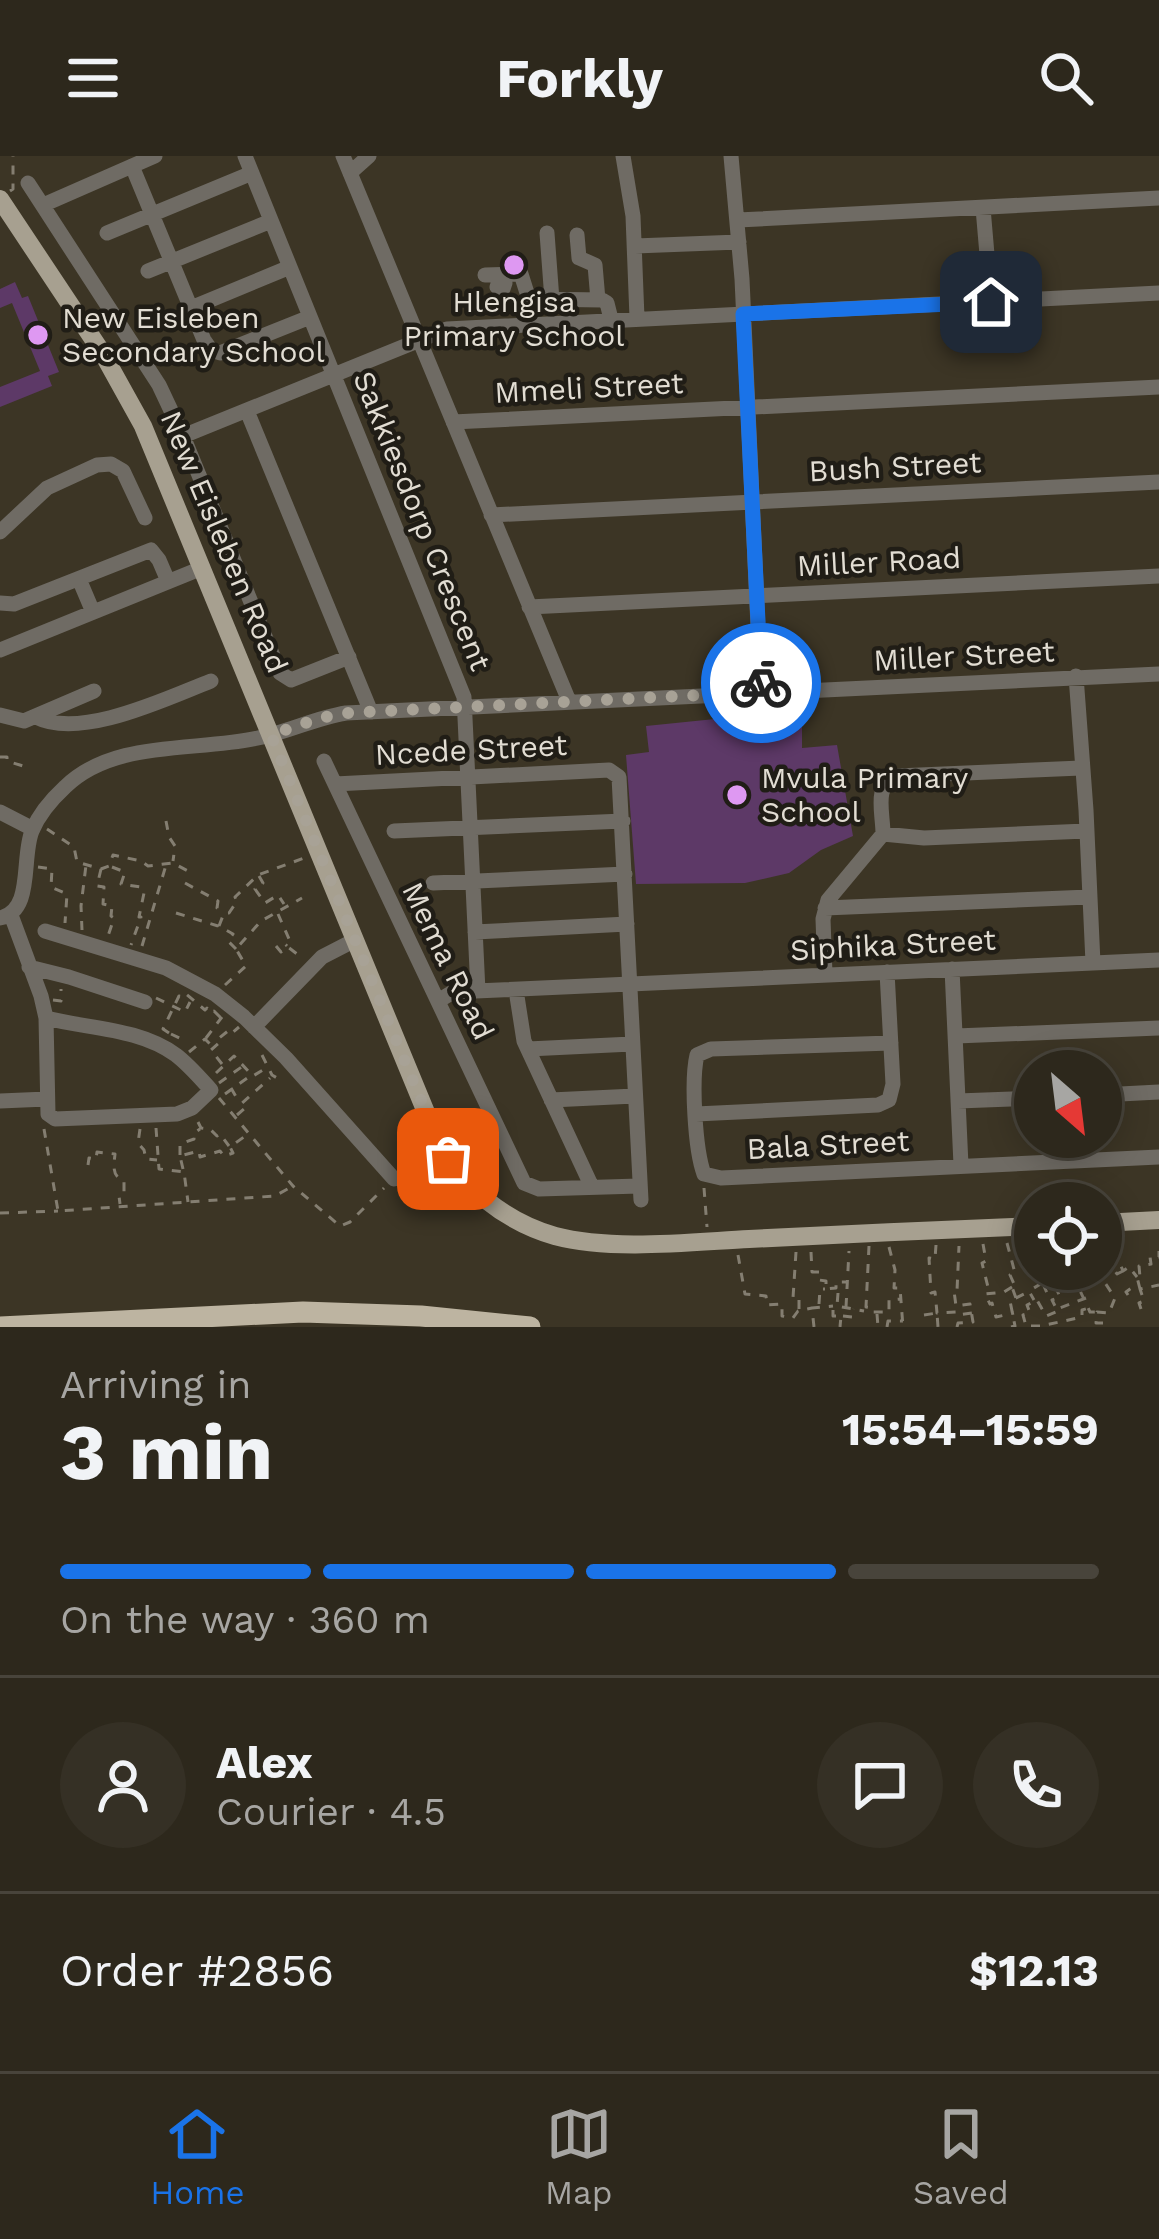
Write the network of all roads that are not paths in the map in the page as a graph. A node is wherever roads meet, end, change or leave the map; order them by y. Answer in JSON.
{"nodes":[{"id":1,"x":154,"y":156,"type":"edge"},
{"id":2,"x":245,"y":156,"type":"edge"},
{"id":3,"x":343,"y":156,"type":"edge"},
{"id":4,"x":369,"y":156,"type":"edge"},
{"id":5,"x":623,"y":156,"type":"edge"},
{"id":6,"x":731,"y":156,"type":"edge"},
{"id":7,"x":132,"y":166,"type":"junction"},
{"id":8,"x":350,"y":172,"type":"junction"},
{"id":9,"x":252,"y":173,"type":"junction"},
{"id":10,"x":28,"y":183,"type":"dead end"},
{"id":11,"x":4,"y":195,"type":"edge"},
{"id":12,"x":1159,"y":198,"type":"edge"},
{"id":13,"x":43,"y":205,"type":"junction"},
{"id":14,"x":983,"y":208,"type":"junction"},
{"id":15,"x":152,"y":214,"type":"junction"},
{"id":16,"x":738,"y":220,"type":"junction"},
{"id":17,"x":271,"y":221,"type":"junction"},
{"id":18,"x":107,"y":233,"type":"dead end"},
{"id":19,"x":547,"y":233,"type":"dead end"},
{"id":20,"x":577,"y":236,"type":"dead end"},
{"id":21,"x":739,"y":242,"type":"junction"},
{"id":22,"x":635,"y":246,"type":"junction"},
{"id":23,"x":172,"y":261,"type":"junction"},
{"id":24,"x":290,"y":267,"type":"junction"},
{"id":25,"x":148,"y":271,"type":"dead end"},
{"id":26,"x":498,"y":283,"type":"dead end"},
{"id":27,"x":1159,"y":293,"type":"edge"},
{"id":28,"x":552,"y":300,"type":"junction"},
{"id":29,"x":598,"y":300,"type":"junction"},
{"id":30,"x":991,"y":302,"type":"junction"},
{"id":31,"x":191,"y":308,"type":"junction"},
{"id":32,"x":743,"y":314,"type":"junction"},
{"id":33,"x":310,"y":316,"type":"junction"},
{"id":34,"x":637,"y":318,"type":"junction"},
{"id":35,"x":611,"y":319,"type":"junction"},
{"id":36,"x":419,"y":338,"type":"junction"},
{"id":37,"x":333,"y":374,"type":"junction"},
{"id":38,"x":1159,"y":387,"type":"edge"},
{"id":39,"x":747,"y":408,"type":"junction"},
{"id":40,"x":247,"y":411,"type":"junction"},
{"id":41,"x":453,"y":422,"type":"junction"},
{"id":42,"x":183,"y":436,"type":"junction"},
{"id":43,"x":1159,"y":482,"type":"edge"},
{"id":44,"x":752,"y":503,"type":"junction"},
{"id":45,"x":491,"y":515,"type":"junction"},
{"id":46,"x":145,"y":518,"type":"dead end"},
{"id":47,"x":0,"y":532,"type":"edge"},
{"id":48,"x":202,"y":568,"type":"junction"},
{"id":49,"x":1159,"y":576,"type":"edge"},
{"id":50,"x":79,"y":579,"type":"junction"},
{"id":51,"x":168,"y":581,"type":"junction"},
{"id":52,"x":755,"y":595,"type":"junction"},
{"id":53,"x":0,"y":603,"type":"edge"},
{"id":54,"x":529,"y":607,"type":"junction"},
{"id":55,"x":93,"y":612,"type":"junction"},
{"id":56,"x":0,"y":650,"type":"edge"},
{"id":57,"x":349,"y":657,"type":"junction"},
{"id":58,"x":1159,"y":674,"type":"edge"},
{"id":59,"x":1076,"y":676,"type":"junction"},
{"id":60,"x":211,"y":681,"type":"dead end"},
{"id":61,"x":94,"y":692,"type":"dead end"},
{"id":62,"x":761,"y":692,"type":"junction"},
{"id":63,"x":569,"y":701,"type":"junction"},
{"id":64,"x":466,"y":707,"type":"junction"},
{"id":65,"x":371,"y":712,"type":"junction"},
{"id":66,"x":0,"y":716,"type":"edge"},
{"id":67,"x":36,"y":717,"type":"junction"},
{"id":68,"x":271,"y":735,"type":"junction"},
{"id":69,"x":324,"y":761,"type":"dead end"},
{"id":70,"x":1082,"y":768,"type":"junction"},
{"id":71,"x":467,"y":776,"type":"junction"},
{"id":72,"x":335,"y":784,"type":"junction"},
{"id":73,"x":0,"y":812,"type":"edge"},
{"id":74,"x":622,"y":821,"type":"junction"},
{"id":75,"x":35,"y":826,"type":"junction"},
{"id":76,"x":471,"y":828,"type":"junction"},
{"id":77,"x":394,"y":831,"type":"dead end"},
{"id":78,"x":1086,"y":831,"type":"junction"},
{"id":79,"x":883,"y":833,"type":"junction"},
{"id":80,"x":625,"y":874,"type":"junction"},
{"id":81,"x":472,"y":881,"type":"junction"},
{"id":82,"x":433,"y":883,"type":"dead end"},
{"id":83,"x":1089,"y":897,"type":"junction"},
{"id":84,"x":825,"y":908,"type":"junction"},
{"id":85,"x":5,"y":916,"type":"edge"},
{"id":86,"x":627,"y":924,"type":"junction"},
{"id":87,"x":475,"y":932,"type":"junction"},
{"id":88,"x":61,"y":936,"type":"road end"},
{"id":89,"x":356,"y":940,"type":"junction"},
{"id":90,"x":1159,"y":960,"type":"edge"},
{"id":91,"x":1093,"y":963,"type":"junction"},
{"id":92,"x":29,"y":968,"type":"junction"},
{"id":93,"x":952,"y":969,"type":"junction"},
{"id":94,"x":887,"y":972,"type":"junction"},
{"id":95,"x":825,"y":974,"type":"junction"},
{"id":96,"x":630,"y":986,"type":"junction"},
{"id":97,"x":516,"y":990,"type":"junction"},
{"id":98,"x":478,"y":991,"type":"junction"},
{"id":99,"x":438,"y":1000,"type":"junction"},
{"id":100,"x":145,"y":1002,"type":"road end"},
{"id":101,"x":46,"y":1018,"type":"junction"},
{"id":102,"x":246,"y":1027,"type":"junction"},
{"id":103,"x":1159,"y":1028,"type":"edge"},
{"id":104,"x":956,"y":1036,"type":"junction"},
{"id":105,"x":891,"y":1042,"type":"junction"},
{"id":106,"x":632,"y":1044,"type":"junction"},
{"id":107,"x":528,"y":1049,"type":"junction"},
{"id":108,"x":1159,"y":1092,"type":"edge"},
{"id":109,"x":1122,"y":1094,"type":"edge"},
{"id":110,"x":635,"y":1096,"type":"junction"},
{"id":111,"x":1014,"y":1099,"type":"edge"},
{"id":112,"x":551,"y":1100,"type":"junction"},
{"id":113,"x":0,"y":1101,"type":"edge"},
{"id":114,"x":958,"y":1101,"type":"junction"},
{"id":115,"x":48,"y":1106,"type":"junction"},
{"id":116,"x":696,"y":1114,"type":"junction"},
{"id":117,"x":1159,"y":1157,"type":"edge"},
{"id":118,"x":961,"y":1165,"type":"junction"},
{"id":119,"x":394,"y":1179,"type":"road end"},
{"id":120,"x":592,"y":1187,"type":"junction"},
{"id":121,"x":1159,"y":1220,"type":"edge"},
{"id":122,"x":1122,"y":1225,"type":"edge"},
{"id":123,"x":1014,"y":1232,"type":"edge"},
{"id":124,"x":0,"y":1327,"type":"edge"},
{"id":125,"x":530,"y":1327,"type":"edge"}],
"edges":[{"from":1,"to":7,"type":"street"},
{"from":2,"to":9,"type":"street","name":"Sakkiesdorp Crescent"},
{"from":3,"to":8,"type":"street"},
{"from":4,"to":8,"type":"street"},
{"from":5,"to":22,"type":"street"},
{"from":6,"to":16,"type":"street"},
{"from":7,"to":13,"type":"street"},
{"from":7,"to":15,"type":"street"},
{"from":8,"to":36,"type":"street"},
{"from":9,"to":15,"type":"street"},
{"from":9,"to":17,"type":"street","name":"Sakkiesdorp Crescent"},
{"from":10,"to":13,"type":"street"},
{"from":11,"to":48,"type":"main road","name":"New Eisleben Road"},
{"from":12,"to":14,"type":"street"},
{"from":13,"to":42,"type":"street"},
{"from":14,"to":16,"type":"street"},
{"from":14,"to":30,"type":"street"},
{"from":15,"to":18,"type":"street"},
{"from":15,"to":23,"type":"street"},
{"from":16,"to":21,"type":"street"},
{"from":17,"to":23,"type":"street"},
{"from":17,"to":24,"type":"street","name":"Sakkiesdorp Crescent"},
{"from":19,"to":28,"type":"street"},
{"from":20,"to":29,"type":"street"},
{"from":21,"to":22,"type":"street"},
{"from":21,"to":32,"type":"street"},
{"from":22,"to":34,"type":"street"},
{"from":23,"to":25,"type":"street"},
{"from":23,"to":31,"type":"street"},
{"from":24,"to":31,"type":"street"},
{"from":24,"to":33,"type":"street","name":"Sakkiesdorp Crescent"},
{"from":26,"to":28,"type":"street"},
{"from":27,"to":30,"type":"street"},
{"from":28,"to":29,"type":"street"},
{"from":29,"to":35,"type":"street"},
{"from":30,"to":32,"type":"street"},
{"from":31,"to":33,"type":"street"},
{"from":32,"to":34,"type":"street"},
{"from":32,"to":39,"type":"street"},
{"from":33,"to":37,"type":"street","name":"Sakkiesdorp Crescent"},
{"from":34,"to":35,"type":"street"},
{"from":35,"to":36,"type":"street"},
{"from":36,"to":37,"type":"street"},
{"from":36,"to":41,"type":"street"},
{"from":37,"to":40,"type":"street"},
{"from":37,"to":64,"type":"street","name":"Sakkiesdorp Crescent"},
{"from":38,"to":39,"type":"street","name":"Mmeli Street"},
{"from":39,"to":41,"type":"street","name":"Mmeli Street"},
{"from":39,"to":44,"type":"street"},
{"from":40,"to":42,"type":"street"},
{"from":40,"to":57,"type":"street"},
{"from":41,"to":45,"type":"street"},
{"from":42,"to":57,"type":"street"},
{"from":43,"to":44,"type":"street","name":"Bush Street"},
{"from":44,"to":45,"type":"street","name":"Bush Street"},
{"from":44,"to":52,"type":"street"},
{"from":45,"to":54,"type":"street"},
{"from":46,"to":47,"type":"street"},
{"from":48,"to":51,"type":"street"},
{"from":48,"to":68,"type":"main road","name":"New Eisleben Road"},
{"from":49,"to":52,"type":"street","name":"Miller Road"},
{"from":50,"to":51,"type":"street"},
{"from":50,"to":53,"type":"street"},
{"from":50,"to":55,"type":"street"},
{"from":51,"to":55,"type":"street"},
{"from":52,"to":54,"type":"street","name":"Miller Road"},
{"from":52,"to":62,"type":"street"},
{"from":54,"to":63,"type":"street"},
{"from":55,"to":56,"type":"street"},
{"from":57,"to":65,"type":"street"},
{"from":58,"to":59,"type":"street","name":"Miller Street"},
{"from":59,"to":62,"type":"street","name":"Miller Street"},
{"from":59,"to":70,"type":"street"},
{"from":60,"to":67,"type":"street"},
{"from":61,"to":67,"type":"street"},
{"from":62,"to":63,"type":"street","name":"Miller Street"},
{"from":63,"to":64,"type":"street","name":"Miller Street"},
{"from":64,"to":65,"type":"street","name":"Miller Street"},
{"from":64,"to":71,"type":"street","name":"Sakkiesdorp Crescent"},
{"from":65,"to":68,"type":"street","name":"Miller Street"},
{"from":66,"to":67,"type":"street"},
{"from":68,"to":75,"type":"street","name":"Miller Street"},
{"from":68,"to":89,"type":"main road","name":"New Eisleben Road"},
{"from":69,"to":72,"type":"street","name":"Mema Road"},
{"from":70,"to":78,"type":"street"},
{"from":70,"to":79,"type":"street"},
{"from":71,"to":72,"type":"street","name":"Ncede Street"},
{"from":71,"to":74,"type":"street","name":"Ncede Street"},
{"from":71,"to":76,"type":"street","name":"Sakkiesdorp Crescent"},
{"from":72,"to":99,"type":"street","name":"Mema Road"},
{"from":73,"to":75,"type":"street"},
{"from":74,"to":76,"type":"street"},
{"from":74,"to":80,"type":"street"},
{"from":75,"to":85,"type":"street"},
{"from":76,"to":77,"type":"street"},
{"from":76,"to":81,"type":"street","name":"Sakkiesdorp Crescent"},
{"from":78,"to":79,"type":"street"},
{"from":78,"to":83,"type":"street"},
{"from":79,"to":84,"type":"street"},
{"from":80,"to":81,"type":"street"},
{"from":80,"to":86,"type":"street"},
{"from":81,"to":82,"type":"street"},
{"from":81,"to":87,"type":"street","name":"Sakkiesdorp Crescent"},
{"from":83,"to":84,"type":"street"},
{"from":83,"to":91,"type":"street"},
{"from":84,"to":95,"type":"street"},
{"from":85,"to":92,"type":"street"},
{"from":86,"to":87,"type":"street"},
{"from":86,"to":96,"type":"street"},
{"from":87,"to":98,"type":"street","name":"Sakkiesdorp Crescent"},
{"from":88,"to":102,"type":"street"},
{"from":89,"to":102,"type":"street"},
{"from":89,"to":123,"type":"main road","name":"New Eisleben Road"},
{"from":90,"to":91,"type":"street","name":"Siphika Street"},
{"from":91,"to":93,"type":"street","name":"Siphika Street"},
{"from":92,"to":100,"type":"street"},
{"from":92,"to":101,"type":"street"},
{"from":93,"to":94,"type":"street","name":"Siphika Street"},
{"from":93,"to":104,"type":"street"},
{"from":94,"to":95,"type":"street","name":"Siphika Street"},
{"from":94,"to":105,"type":"street"},
{"from":95,"to":96,"type":"street","name":"Siphika Street"},
{"from":96,"to":97,"type":"street","name":"Siphika Street"},
{"from":96,"to":106,"type":"street"},
{"from":97,"to":98,"type":"street","name":"Siphika Street"},
{"from":97,"to":107,"type":"street"},
{"from":98,"to":99,"type":"street","name":"Siphika Street"},
{"from":99,"to":120,"type":"street","name":"Mema Road"},
{"from":101,"to":115,"type":"street"},
{"from":101,"to":115,"type":"street"},
{"from":102,"to":119,"type":"street"},
{"from":103,"to":104,"type":"street"},
{"from":104,"to":114,"type":"street"},
{"from":105,"to":116,"type":"street"},
{"from":105,"to":116,"type":"street"},
{"from":106,"to":107,"type":"street"},
{"from":106,"to":110,"type":"street"},
{"from":107,"to":112,"type":"street"},
{"from":108,"to":109,"type":"street"},
{"from":110,"to":112,"type":"street"},
{"from":110,"to":120,"type":"street"},
{"from":111,"to":114,"type":"street"},
{"from":112,"to":120,"type":"street"},
{"from":113,"to":115,"type":"street"},
{"from":114,"to":118,"type":"street"},
{"from":116,"to":118,"type":"street","name":"Bala Street"},
{"from":117,"to":118,"type":"street","name":"Bala Street"},
{"from":121,"to":122,"type":"main road"},
{"from":124,"to":125,"type":"highway"}]}
